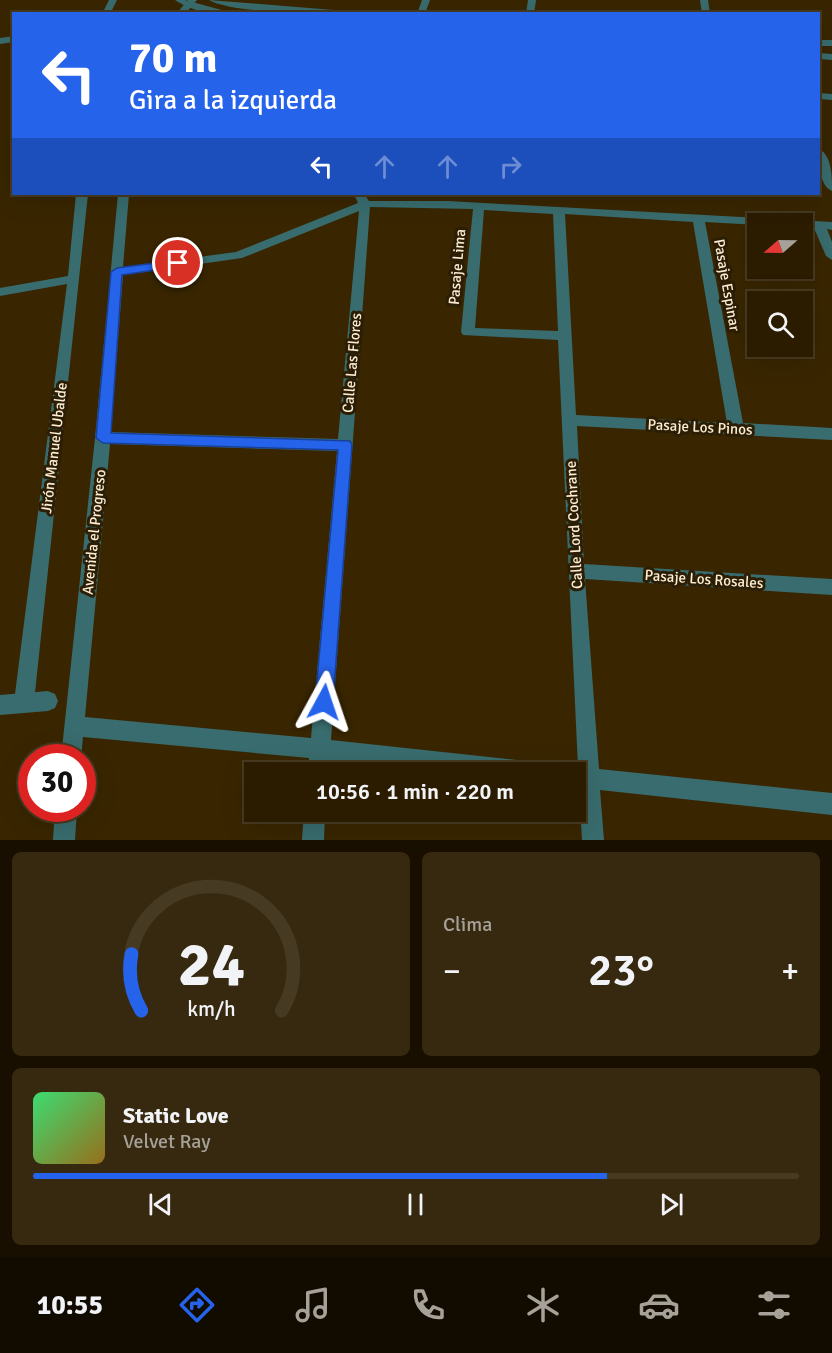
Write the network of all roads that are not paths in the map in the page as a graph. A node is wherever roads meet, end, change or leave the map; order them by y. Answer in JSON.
{"nodes":[{"id":1,"x":179,"y":0,"type":"edge"},
{"id":2,"x":213,"y":0,"type":"edge"},
{"id":3,"x":415,"y":0,"type":"edge"},
{"id":4,"x":191,"y":2,"type":"edge"},
{"id":5,"x":423,"y":7,"type":"edge"},
{"id":6,"x":228,"y":12,"type":"edge"},
{"id":7,"x":322,"y":12,"type":"edge"},
{"id":8,"x":823,"y":155,"type":"edge"},
{"id":9,"x":832,"y":188,"type":"edge"},
{"id":10,"x":82,"y":195,"type":"edge"},
{"id":11,"x":123,"y":195,"type":"edge"},
{"id":12,"x":362,"y":199,"type":"edge"},
{"id":13,"x":449,"y":199,"type":"edge"},
{"id":14,"x":479,"y":206,"type":"junction"},
{"id":15,"x":559,"y":211,"type":"junction"},
{"id":16,"x":698,"y":218,"type":"junction"},
{"id":17,"x":747,"y":221,"type":"edge"},
{"id":18,"x":826,"y":225,"type":"edge"},
{"id":19,"x":832,"y":256,"type":"edge"},
{"id":20,"x":117,"y":272,"type":"junction"},
{"id":21,"x":74,"y":279,"type":"junction"},
{"id":22,"x":0,"y":292,"type":"edge"},
{"id":23,"x":565,"y":336,"type":"junction"},
{"id":24,"x":568,"y":420,"type":"junction"},
{"id":25,"x":736,"y":429,"type":"junction"},
{"id":26,"x":832,"y":434,"type":"edge"},
{"id":27,"x":103,"y":438,"type":"junction"},
{"id":28,"x":345,"y":445,"type":"junction"},
{"id":29,"x":576,"y":571,"type":"junction"},
{"id":30,"x":832,"y":587,"type":"edge"},
{"id":31,"x":48,"y":701,"type":"dead end"},
{"id":32,"x":24,"y":702,"type":"junction"},
{"id":33,"x":0,"y":705,"type":"edge"},
{"id":34,"x":74,"y":726,"type":"junction"},
{"id":35,"x":72,"y":744,"type":"edge"},
{"id":36,"x":320,"y":749,"type":"junction"},
{"id":37,"x":319,"y":762,"type":"edge"},
{"id":38,"x":442,"y":762,"type":"edge"},
{"id":39,"x":582,"y":762,"type":"edge"},
{"id":40,"x":586,"y":778,"type":"edge"},
{"id":41,"x":586,"y":801,"type":"edge"},
{"id":42,"x":832,"y":804,"type":"edge"},
{"id":43,"x":65,"y":822,"type":"edge"},
{"id":44,"x":314,"y":822,"type":"edge"},
{"id":45,"x":64,"y":840,"type":"edge"},
{"id":46,"x":313,"y":840,"type":"edge"},
{"id":47,"x":593,"y":840,"type":"edge"}],
"edges":[{"from":1,"to":4,"type":"street"},
{"from":2,"to":7,"type":"street"},
{"from":3,"to":5,"type":"street"},
{"from":4,"to":6,"type":"street"},
{"from":8,"to":9,"type":"street"},
{"from":10,"to":21,"type":"street","name":"Jirón Manuel Ubalde"},
{"from":11,"to":20,"type":"street","name":"Avenida el Progreso"},
{"from":12,"to":13,"type":"street"},
{"from":12,"to":20,"type":"street"},
{"from":12,"to":28,"type":"street","name":"Calle Las Flores"},
{"from":13,"to":14,"type":"street"},
{"from":14,"to":15,"type":"street"},
{"from":14,"to":23,"type":"street","name":"Pasaje Lima"},
{"from":15,"to":16,"type":"street"},
{"from":15,"to":23,"type":"street","name":"Calle Lord Cochrane"},
{"from":16,"to":17,"type":"street"},
{"from":16,"to":25,"type":"street","name":"Pasaje Espinar"},
{"from":18,"to":19,"type":"street"},
{"from":20,"to":27,"type":"street","name":"Avenida el Progreso"},
{"from":21,"to":22,"type":"street"},
{"from":21,"to":32,"type":"street","name":"Jirón Manuel Ubalde"},
{"from":23,"to":24,"type":"street","name":"Calle Lord Cochrane"},
{"from":24,"to":25,"type":"street","name":"Pasaje Los Pinos"},
{"from":24,"to":29,"type":"street","name":"Calle Lord Cochrane"},
{"from":25,"to":26,"type":"street","name":"Pasaje Los Pinos"},
{"from":27,"to":28,"type":"street"},
{"from":27,"to":34,"type":"street","name":"Avenida el Progreso"},
{"from":28,"to":36,"type":"street","name":"Calle Las Flores"},
{"from":29,"to":30,"type":"street","name":"Pasaje Los Rosales"},
{"from":29,"to":39,"type":"street","name":"Calle Lord Cochrane"},
{"from":31,"to":32,"type":"street"},
{"from":32,"to":33,"type":"street"},
{"from":34,"to":35,"type":"street","name":"Avenida el Progreso"},
{"from":34,"to":36,"type":"street"},
{"from":36,"to":37,"type":"street","name":"Calle Las Flores"},
{"from":36,"to":38,"type":"street"},
{"from":40,"to":42,"type":"street"},
{"from":41,"to":47,"type":"street","name":"Calle Lord Cochrane"},
{"from":43,"to":45,"type":"street"},
{"from":44,"to":46,"type":"street"}]}
